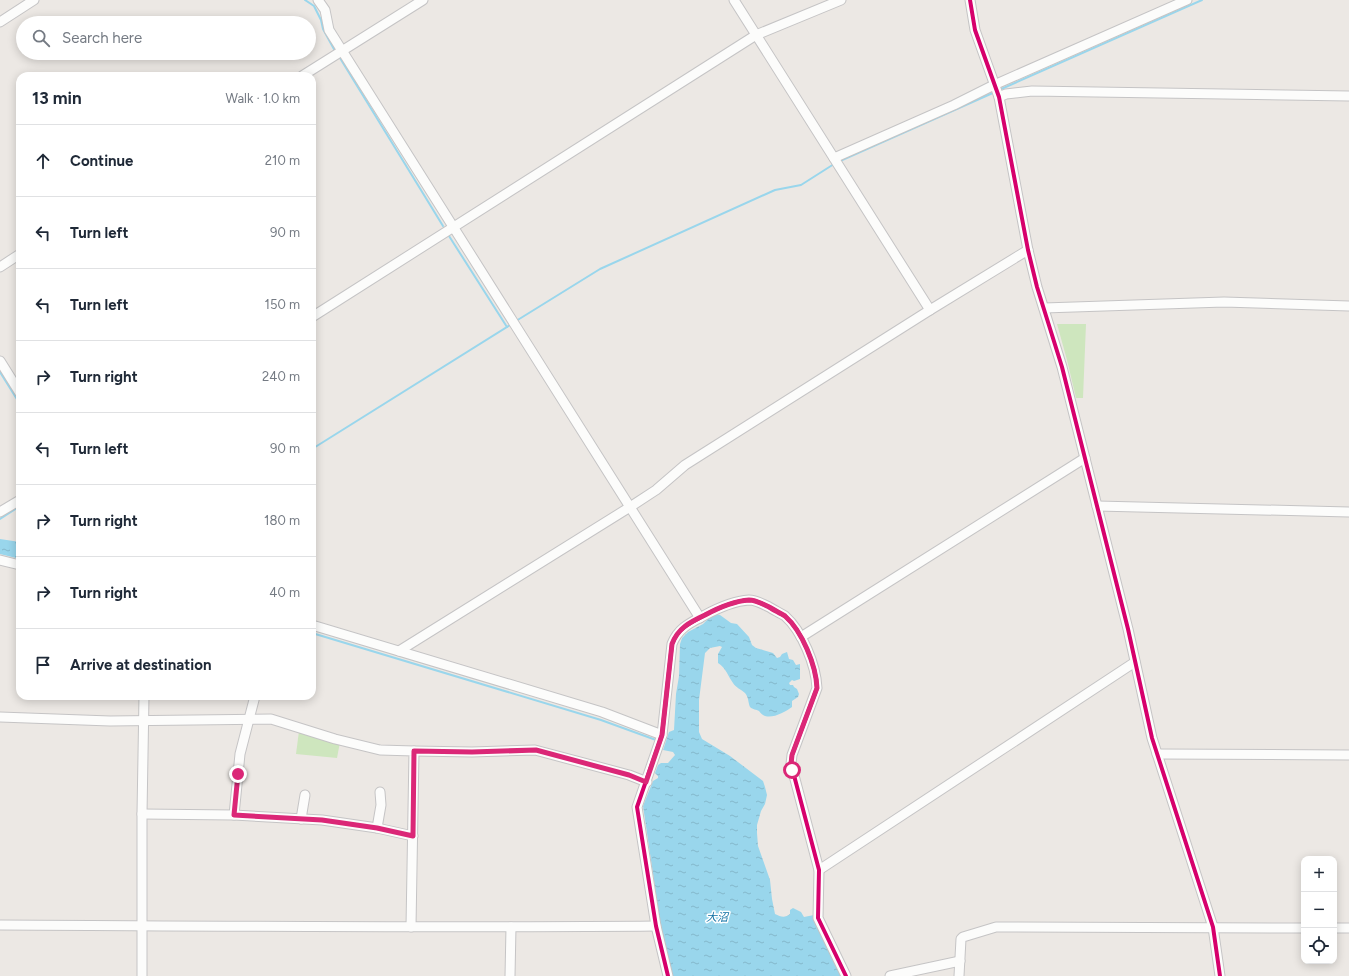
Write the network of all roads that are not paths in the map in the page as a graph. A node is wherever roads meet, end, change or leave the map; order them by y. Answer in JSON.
{"nodes":[{"id":1,"x":34,"y":0,"type":"edge"},
{"id":2,"x":318,"y":0,"type":"edge"},
{"id":3,"x":422,"y":0,"type":"edge"},
{"id":4,"x":734,"y":0,"type":"edge"},
{"id":5,"x":841,"y":0,"type":"edge"},
{"id":6,"x":970,"y":0,"type":"edge"},
{"id":7,"x":1187,"y":0,"type":"edge"},
{"id":8,"x":0,"y":22,"type":"edge"},
{"id":9,"x":756,"y":35,"type":"junction"},
{"id":10,"x":342,"y":51,"type":"junction"},
{"id":11,"x":308,"y":72,"type":"edge"},
{"id":12,"x":996,"y":91,"type":"junction"},
{"id":13,"x":1349,"y":96,"type":"edge"},
{"id":14,"x":836,"y":161,"type":"junction"},
{"id":15,"x":454,"y":228,"type":"junction"},
{"id":16,"x":1028,"y":250,"type":"junction"},
{"id":17,"x":16,"y":257,"type":"edge"},
{"id":18,"x":0,"y":267,"type":"edge"},
{"id":19,"x":1349,"y":306,"type":"edge"},
{"id":20,"x":1044,"y":308,"type":"junction"},
{"id":21,"x":930,"y":310,"type":"junction"},
{"id":22,"x":316,"y":314,"type":"edge"},
{"id":23,"x":0,"y":361,"type":"edge"},
{"id":24,"x":16,"y":387,"type":"edge"},
{"id":25,"x":1085,"y":458,"type":"junction"},
{"id":26,"x":16,"y":502,"type":"edge"},
{"id":27,"x":1097,"y":506,"type":"junction"},
{"id":28,"x":630,"y":507,"type":"junction"},
{"id":29,"x":0,"y":512,"type":"edge"},
{"id":30,"x":1349,"y":512,"type":"edge"},
{"id":31,"x":0,"y":560,"type":"edge"},
{"id":32,"x":16,"y":564,"type":"edge"},
{"id":33,"x":700,"y":618,"type":"junction"},
{"id":34,"x":316,"y":626,"type":"edge"},
{"id":35,"x":801,"y":637,"type":"junction"},
{"id":36,"x":399,"y":651,"type":"junction"},
{"id":37,"x":1135,"y":662,"type":"junction"},
{"id":38,"x":144,"y":700,"type":"edge"},
{"id":39,"x":255,"y":700,"type":"edge"},
{"id":40,"x":0,"y":717,"type":"edge"},
{"id":41,"x":143,"y":720,"type":"junction"},
{"id":42,"x":250,"y":720,"type":"junction"},
{"id":43,"x":660,"y":739,"type":"junction"},
{"id":44,"x":414,"y":751,"type":"junction"},
{"id":45,"x":1157,"y":754,"type":"junction"},
{"id":46,"x":1349,"y":755,"type":"edge"},
{"id":47,"x":646,"y":782,"type":"junction"},
{"id":48,"x":380,"y":792,"type":"dead end"},
{"id":49,"x":305,"y":795,"type":"dead end"},
{"id":50,"x":142,"y":814,"type":"junction"},
{"id":51,"x":234,"y":815,"type":"junction"},
{"id":52,"x":301,"y":819,"type":"junction"},
{"id":53,"x":377,"y":828,"type":"junction"},
{"id":54,"x":413,"y":836,"type":"junction"},
{"id":55,"x":819,"y":870,"type":"junction"},
{"id":56,"x":0,"y":925,"type":"edge"},
{"id":57,"x":142,"y":925,"type":"junction"},
{"id":58,"x":656,"y":926,"type":"junction"},
{"id":59,"x":411,"y":927,"type":"junction"},
{"id":60,"x":511,"y":927,"type":"junction"},
{"id":61,"x":1214,"y":927,"type":"junction"},
{"id":62,"x":1301,"y":928,"type":"edge"},
{"id":63,"x":1337,"y":928,"type":"edge"},
{"id":64,"x":1349,"y":928,"type":"edge"},
{"id":65,"x":960,"y":961,"type":"junction"},
{"id":66,"x":142,"y":976,"type":"edge"},
{"id":67,"x":510,"y":976,"type":"edge"},
{"id":68,"x":668,"y":976,"type":"edge"},
{"id":69,"x":846,"y":976,"type":"edge"},
{"id":70,"x":890,"y":976,"type":"edge"},
{"id":71,"x":959,"y":976,"type":"edge"},
{"id":72,"x":1220,"y":976,"type":"edge"}],
"edges":[{"from":1,"to":8,"type":"street"},
{"from":2,"to":10,"type":"street"},
{"from":3,"to":10,"type":"street"},
{"from":4,"to":9,"type":"street"},
{"from":5,"to":9,"type":"street"},
{"from":6,"to":12,"type":"street"},
{"from":7,"to":12,"type":"street"},
{"from":9,"to":14,"type":"street"},
{"from":9,"to":15,"type":"street"},
{"from":10,"to":11,"type":"street"},
{"from":10,"to":15,"type":"street"},
{"from":12,"to":13,"type":"street"},
{"from":12,"to":14,"type":"street"},
{"from":12,"to":16,"type":"street"},
{"from":14,"to":21,"type":"street"},
{"from":15,"to":22,"type":"street"},
{"from":15,"to":28,"type":"street"},
{"from":16,"to":20,"type":"street"},
{"from":16,"to":21,"type":"street"},
{"from":17,"to":18,"type":"street"},
{"from":19,"to":20,"type":"street"},
{"from":20,"to":25,"type":"street"},
{"from":21,"to":28,"type":"street"},
{"from":23,"to":24,"type":"street"},
{"from":25,"to":27,"type":"street"},
{"from":25,"to":35,"type":"street"},
{"from":26,"to":29,"type":"street"},
{"from":27,"to":30,"type":"street"},
{"from":27,"to":37,"type":"street"},
{"from":28,"to":33,"type":"street"},
{"from":28,"to":36,"type":"street"},
{"from":31,"to":32,"type":"street"},
{"from":33,"to":35,"type":"street"},
{"from":33,"to":43,"type":"street"},
{"from":34,"to":36,"type":"street"},
{"from":35,"to":55,"type":"street"},
{"from":36,"to":43,"type":"street"},
{"from":37,"to":45,"type":"street"},
{"from":37,"to":55,"type":"street"},
{"from":38,"to":41,"type":"street"},
{"from":39,"to":42,"type":"street"},
{"from":40,"to":41,"type":"street"},
{"from":41,"to":42,"type":"street"},
{"from":41,"to":50,"type":"street"},
{"from":42,"to":44,"type":"street"},
{"from":42,"to":51,"type":"street"},
{"from":43,"to":47,"type":"street"},
{"from":44,"to":47,"type":"street"},
{"from":44,"to":54,"type":"street"},
{"from":45,"to":46,"type":"street"},
{"from":45,"to":61,"type":"street"},
{"from":47,"to":58,"type":"street"},
{"from":48,"to":53,"type":"street"},
{"from":49,"to":52,"type":"street"},
{"from":50,"to":51,"type":"street"},
{"from":50,"to":57,"type":"street"},
{"from":51,"to":52,"type":"street"},
{"from":52,"to":53,"type":"street"},
{"from":53,"to":54,"type":"street"},
{"from":54,"to":59,"type":"street"},
{"from":55,"to":69,"type":"street"},
{"from":56,"to":57,"type":"street"},
{"from":57,"to":59,"type":"street"},
{"from":57,"to":66,"type":"street"},
{"from":58,"to":60,"type":"street"},
{"from":58,"to":68,"type":"street"},
{"from":59,"to":60,"type":"street"},
{"from":60,"to":67,"type":"street"},
{"from":61,"to":62,"type":"street"},
{"from":61,"to":65,"type":"street"},
{"from":61,"to":72,"type":"street"},
{"from":63,"to":64,"type":"street"},
{"from":65,"to":70,"type":"street"},
{"from":65,"to":71,"type":"street"}]}
